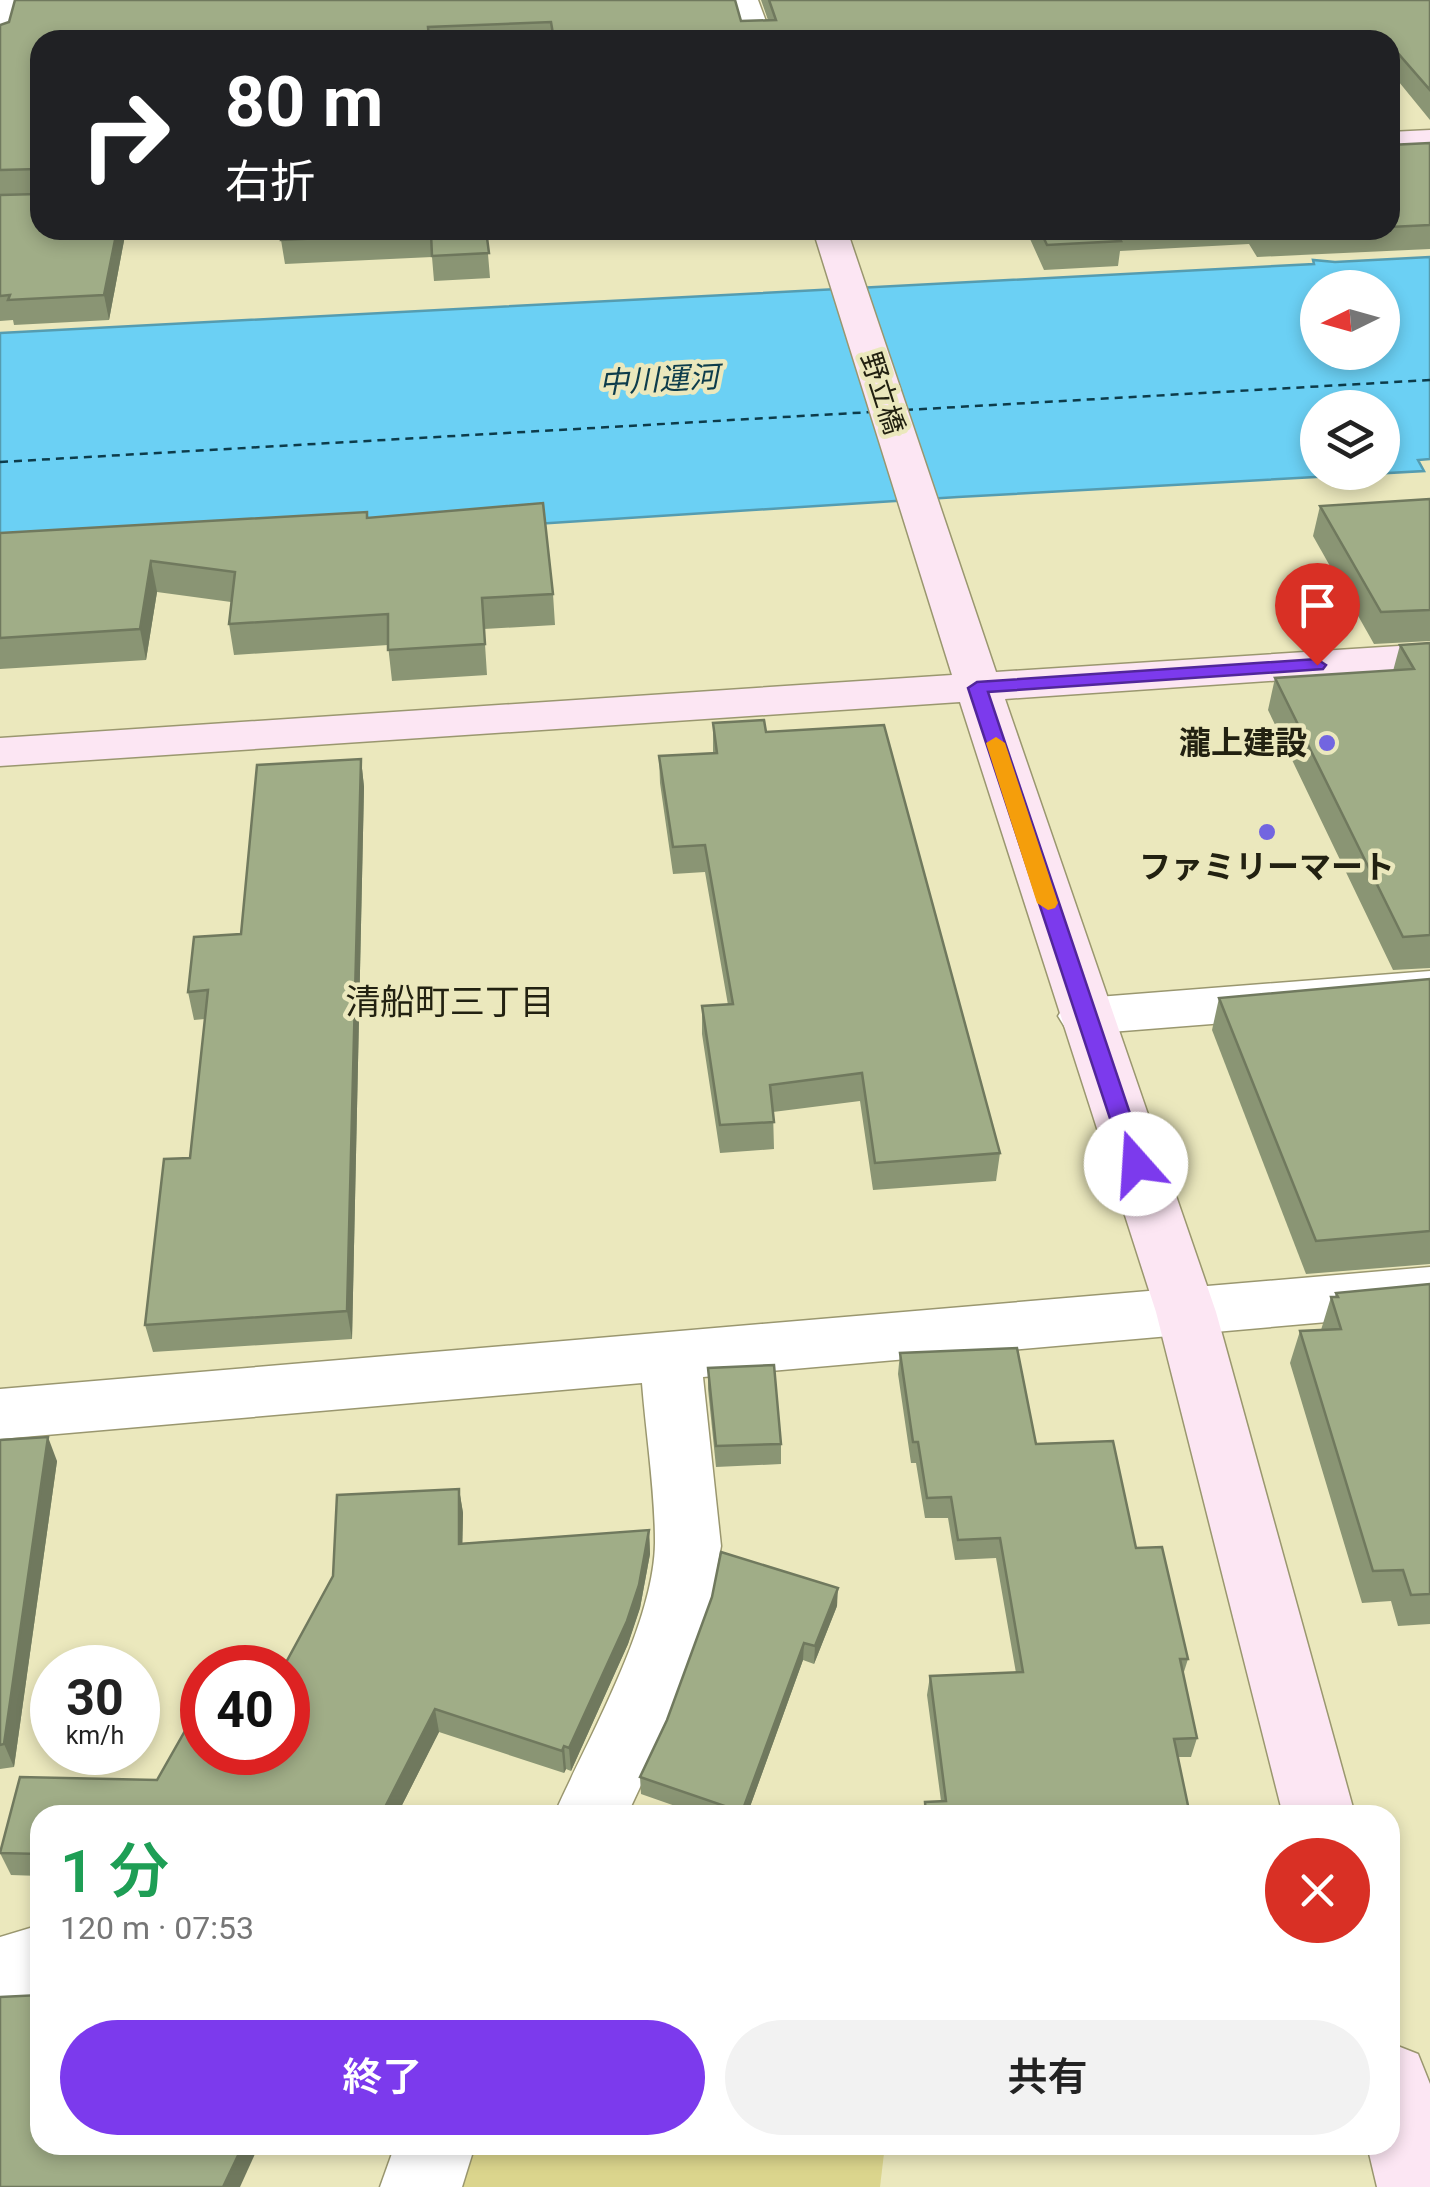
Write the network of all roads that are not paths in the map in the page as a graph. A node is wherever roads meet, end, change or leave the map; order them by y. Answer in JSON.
{"nodes":[{"id":1,"x":10,"y":0,"type":"edge"},
{"id":2,"x":744,"y":0,"type":"edge"},
{"id":3,"x":754,"y":30,"type":"edge"},
{"id":4,"x":0,"y":37,"type":"edge"},
{"id":5,"x":1430,"y":140,"type":"edge"},
{"id":6,"x":1400,"y":142,"type":"edge"},
{"id":7,"x":833,"y":240,"type":"edge"},
{"id":8,"x":1430,"y":658,"type":"edge"},
{"id":9,"x":977,"y":688,"type":"junction"},
{"id":10,"x":0,"y":752,"type":"edge"},
{"id":11,"x":1430,"y":989,"type":"edge"},
{"id":12,"x":1085,"y":1016,"type":"junction"},
{"id":13,"x":1430,"y":1290,"type":"edge"},
{"id":14,"x":1186,"y":1312,"type":"junction"},
{"id":15,"x":670,"y":1356,"type":"junction"},
{"id":16,"x":0,"y":1414,"type":"edge"},
{"id":17,"x":595,"y":1805,"type":"edge"},
{"id":18,"x":1316,"y":1805,"type":"edge"},
{"id":19,"x":30,"y":1965,"type":"edge"},
{"id":20,"x":0,"y":1974,"type":"edge"},
{"id":21,"x":1400,"y":2120,"type":"edge"},
{"id":22,"x":431,"y":2155,"type":"edge"},
{"id":23,"x":420,"y":2187,"type":"edge"},
{"id":24,"x":1418,"y":2187,"type":"edge"}],
"edges":[{"from":1,"to":4,"type":"street"},
{"from":2,"to":3,"type":"street"},
{"from":5,"to":6,"type":"street"},
{"from":7,"to":9,"type":"street","name":"野立橋"},
{"from":8,"to":9,"type":"street"},
{"from":9,"to":10,"type":"street"},
{"from":9,"to":12,"type":"street","name":"野立橋"},
{"from":11,"to":12,"type":"street"},
{"from":12,"to":14,"type":"street","name":"野立橋"},
{"from":13,"to":14,"type":"street"},
{"from":14,"to":15,"type":"street"},
{"from":14,"to":18,"type":"street","name":"野立橋"},
{"from":15,"to":16,"type":"street"},
{"from":15,"to":17,"type":"street"},
{"from":19,"to":20,"type":"street"},
{"from":21,"to":24,"type":"street"},
{"from":22,"to":23,"type":"street"}]}
